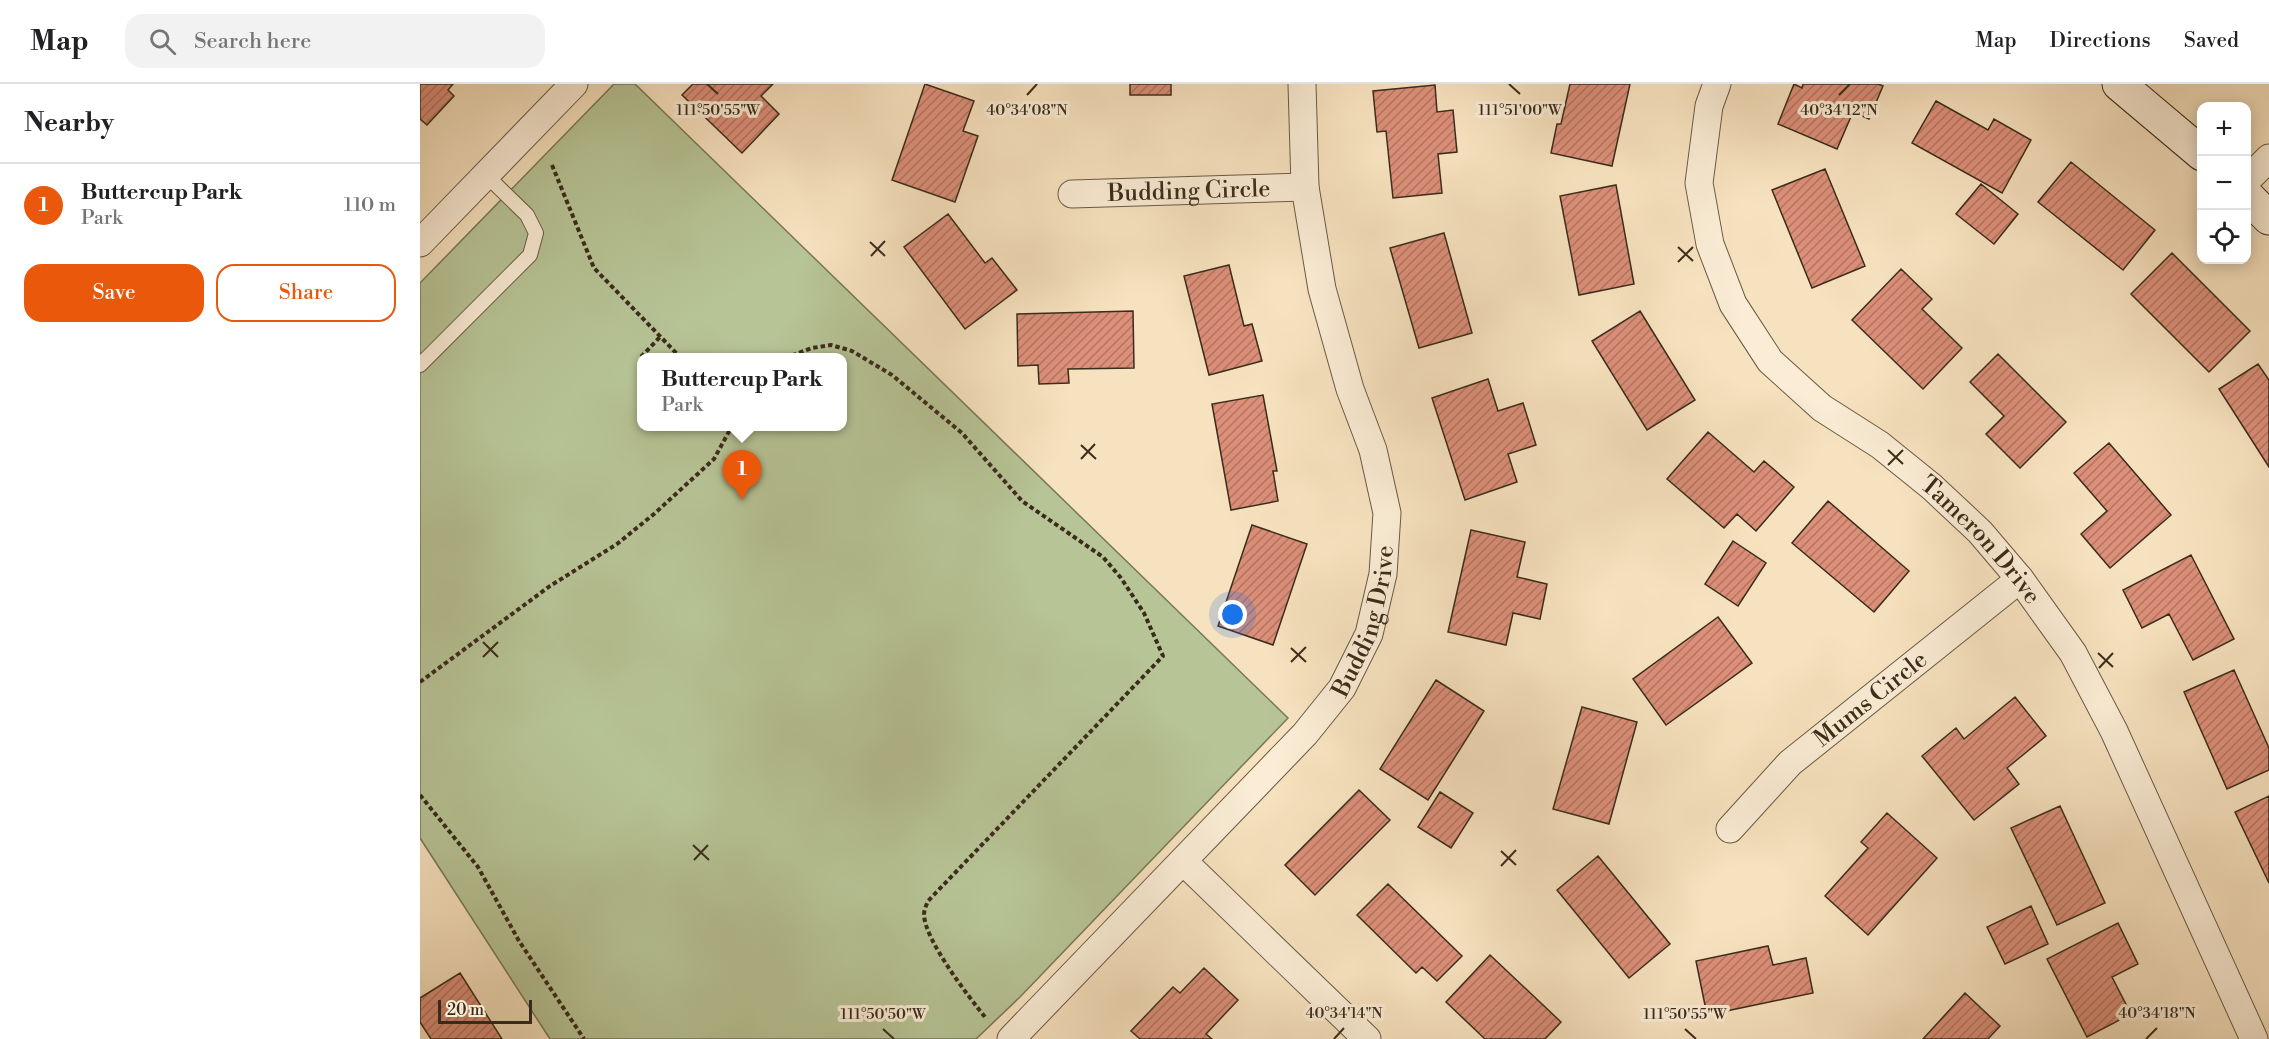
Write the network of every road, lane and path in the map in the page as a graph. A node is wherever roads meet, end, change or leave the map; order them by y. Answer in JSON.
{"nodes":[{"id":1,"x":574,"y":84,"type":"edge"},
{"id":2,"x":1302,"y":84,"type":"edge"},
{"id":3,"x":1717,"y":84,"type":"edge"},
{"id":4,"x":2118,"y":84,"type":"edge"},
{"id":5,"x":2197,"y":150,"type":"edge"},
{"id":6,"x":2269,"y":158,"type":"edge"},
{"id":7,"x":552,"y":165,"type":"dead end"},
{"id":8,"x":486,"y":175,"type":"junction"},
{"id":9,"x":2251,"y":177,"type":"edge"},
{"id":10,"x":1305,"y":188,"type":"junction"},
{"id":11,"x":1072,"y":194,"type":"dead end"},
{"id":12,"x":2251,"y":199,"type":"edge"},
{"id":13,"x":2269,"y":218,"type":"edge"},
{"id":14,"x":420,"y":243,"type":"edge"},
{"id":15,"x":660,"y":336,"type":"junction"},
{"id":16,"x":645,"y":353,"type":"edge"},
{"id":17,"x":677,"y":353,"type":"edge"},
{"id":18,"x":797,"y":353,"type":"edge"},
{"id":19,"x":420,"y":365,"type":"edge"},
{"id":20,"x":729,"y":431,"type":"edge"},
{"id":21,"x":2020,"y":579,"type":"junction"},
{"id":22,"x":420,"y":682,"type":"edge"},
{"id":23,"x":420,"y":795,"type":"edge"},
{"id":24,"x":1730,"y":829,"type":"dead end"},
{"id":25,"x":1183,"y":861,"type":"junction"},
{"id":26,"x":985,"y":1017,"type":"dead end"},
{"id":27,"x":584,"y":1039,"type":"edge"},
{"id":28,"x":1011,"y":1039,"type":"edge"},
{"id":29,"x":1367,"y":1039,"type":"edge"},
{"id":30,"x":2254,"y":1039,"type":"edge"}],
"edges":[{"from":1,"to":8,"type":"street"},
{"from":2,"to":10,"type":"street","name":"Budding Drive"},
{"from":3,"to":21,"type":"street","name":"Tameron Drive"},
{"from":4,"to":5,"type":"street"},
{"from":6,"to":9,"type":"street"},
{"from":7,"to":15,"type":"path"},
{"from":8,"to":14,"type":"street"},
{"from":8,"to":19,"type":"lane"},
{"from":10,"to":11,"type":"street","name":"Budding Circle"},
{"from":10,"to":25,"type":"street","name":"Budding Drive"},
{"from":12,"to":13,"type":"street"},
{"from":15,"to":16,"type":"path"},
{"from":15,"to":17,"type":"path"},
{"from":18,"to":26,"type":"path"},
{"from":20,"to":22,"type":"path"},
{"from":21,"to":24,"type":"street","name":"Mums Circle"},
{"from":21,"to":30,"type":"street","name":"Tameron Drive"},
{"from":23,"to":27,"type":"path"},
{"from":25,"to":28,"type":"street","name":"Budding Drive"},
{"from":25,"to":29,"type":"street"}]}
